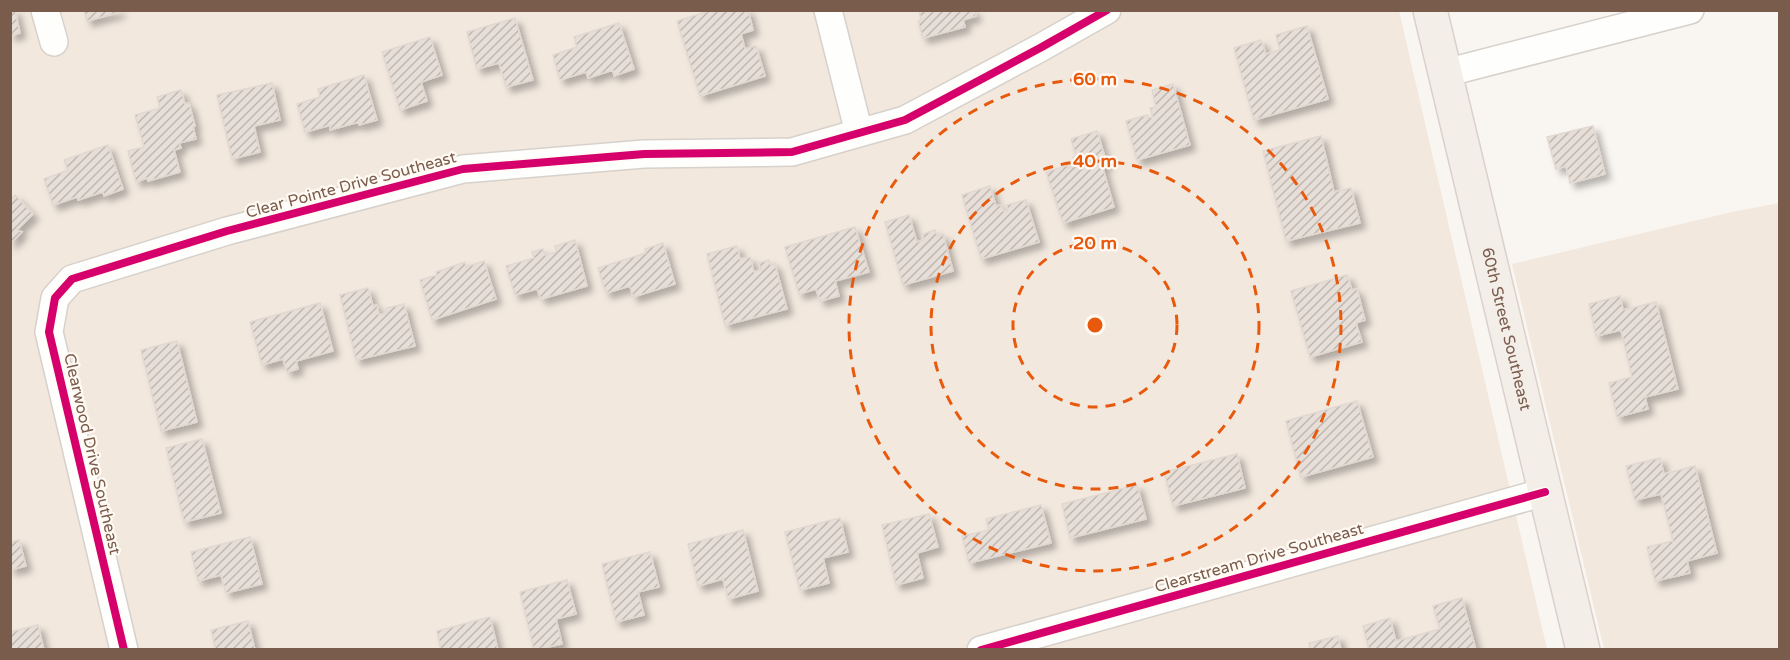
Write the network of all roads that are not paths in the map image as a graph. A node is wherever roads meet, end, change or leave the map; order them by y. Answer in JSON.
{"nodes":[{"id":1,"x":45,"y":10,"type":"edge"},
{"id":2,"x":828,"y":10,"type":"edge"},
{"id":3,"x":1107,"y":10,"type":"edge"},
{"id":4,"x":1430,"y":10,"type":"edge"},
{"id":5,"x":1690,"y":10,"type":"edge"},
{"id":6,"x":54,"y":42,"type":"dead end"},
{"id":7,"x":1445,"y":73,"type":"junction"},
{"id":8,"x":859,"y":133,"type":"junction"},
{"id":9,"x":81,"y":276,"type":"joint"},
{"id":10,"x":1545,"y":492,"type":"junction"},
{"id":11,"x":124,"y":650,"type":"edge"},
{"id":12,"x":981,"y":650,"type":"edge"},
{"id":13,"x":1583,"y":650,"type":"edge"}],
"edges":[{"from":1,"to":6,"type":"street"},
{"from":2,"to":8,"type":"street"},
{"from":3,"to":8,"type":"street","name":"Clear Pointe Drive Southeast"},
{"from":4,"to":7,"type":"main road","name":"60th Street Southeast"},
{"from":5,"to":7,"type":"street"},
{"from":7,"to":10,"type":"main road","name":"60th Street Southeast"},
{"from":8,"to":9,"type":"street","name":"Clear Pointe Drive Southeast"},
{"from":9,"to":11,"type":"street","name":"Clearwood Drive Southeast"},
{"from":10,"to":12,"type":"street","name":"Clearstream Drive Southeast"},
{"from":10,"to":13,"type":"main road","name":"60th Street Southeast"}]}
